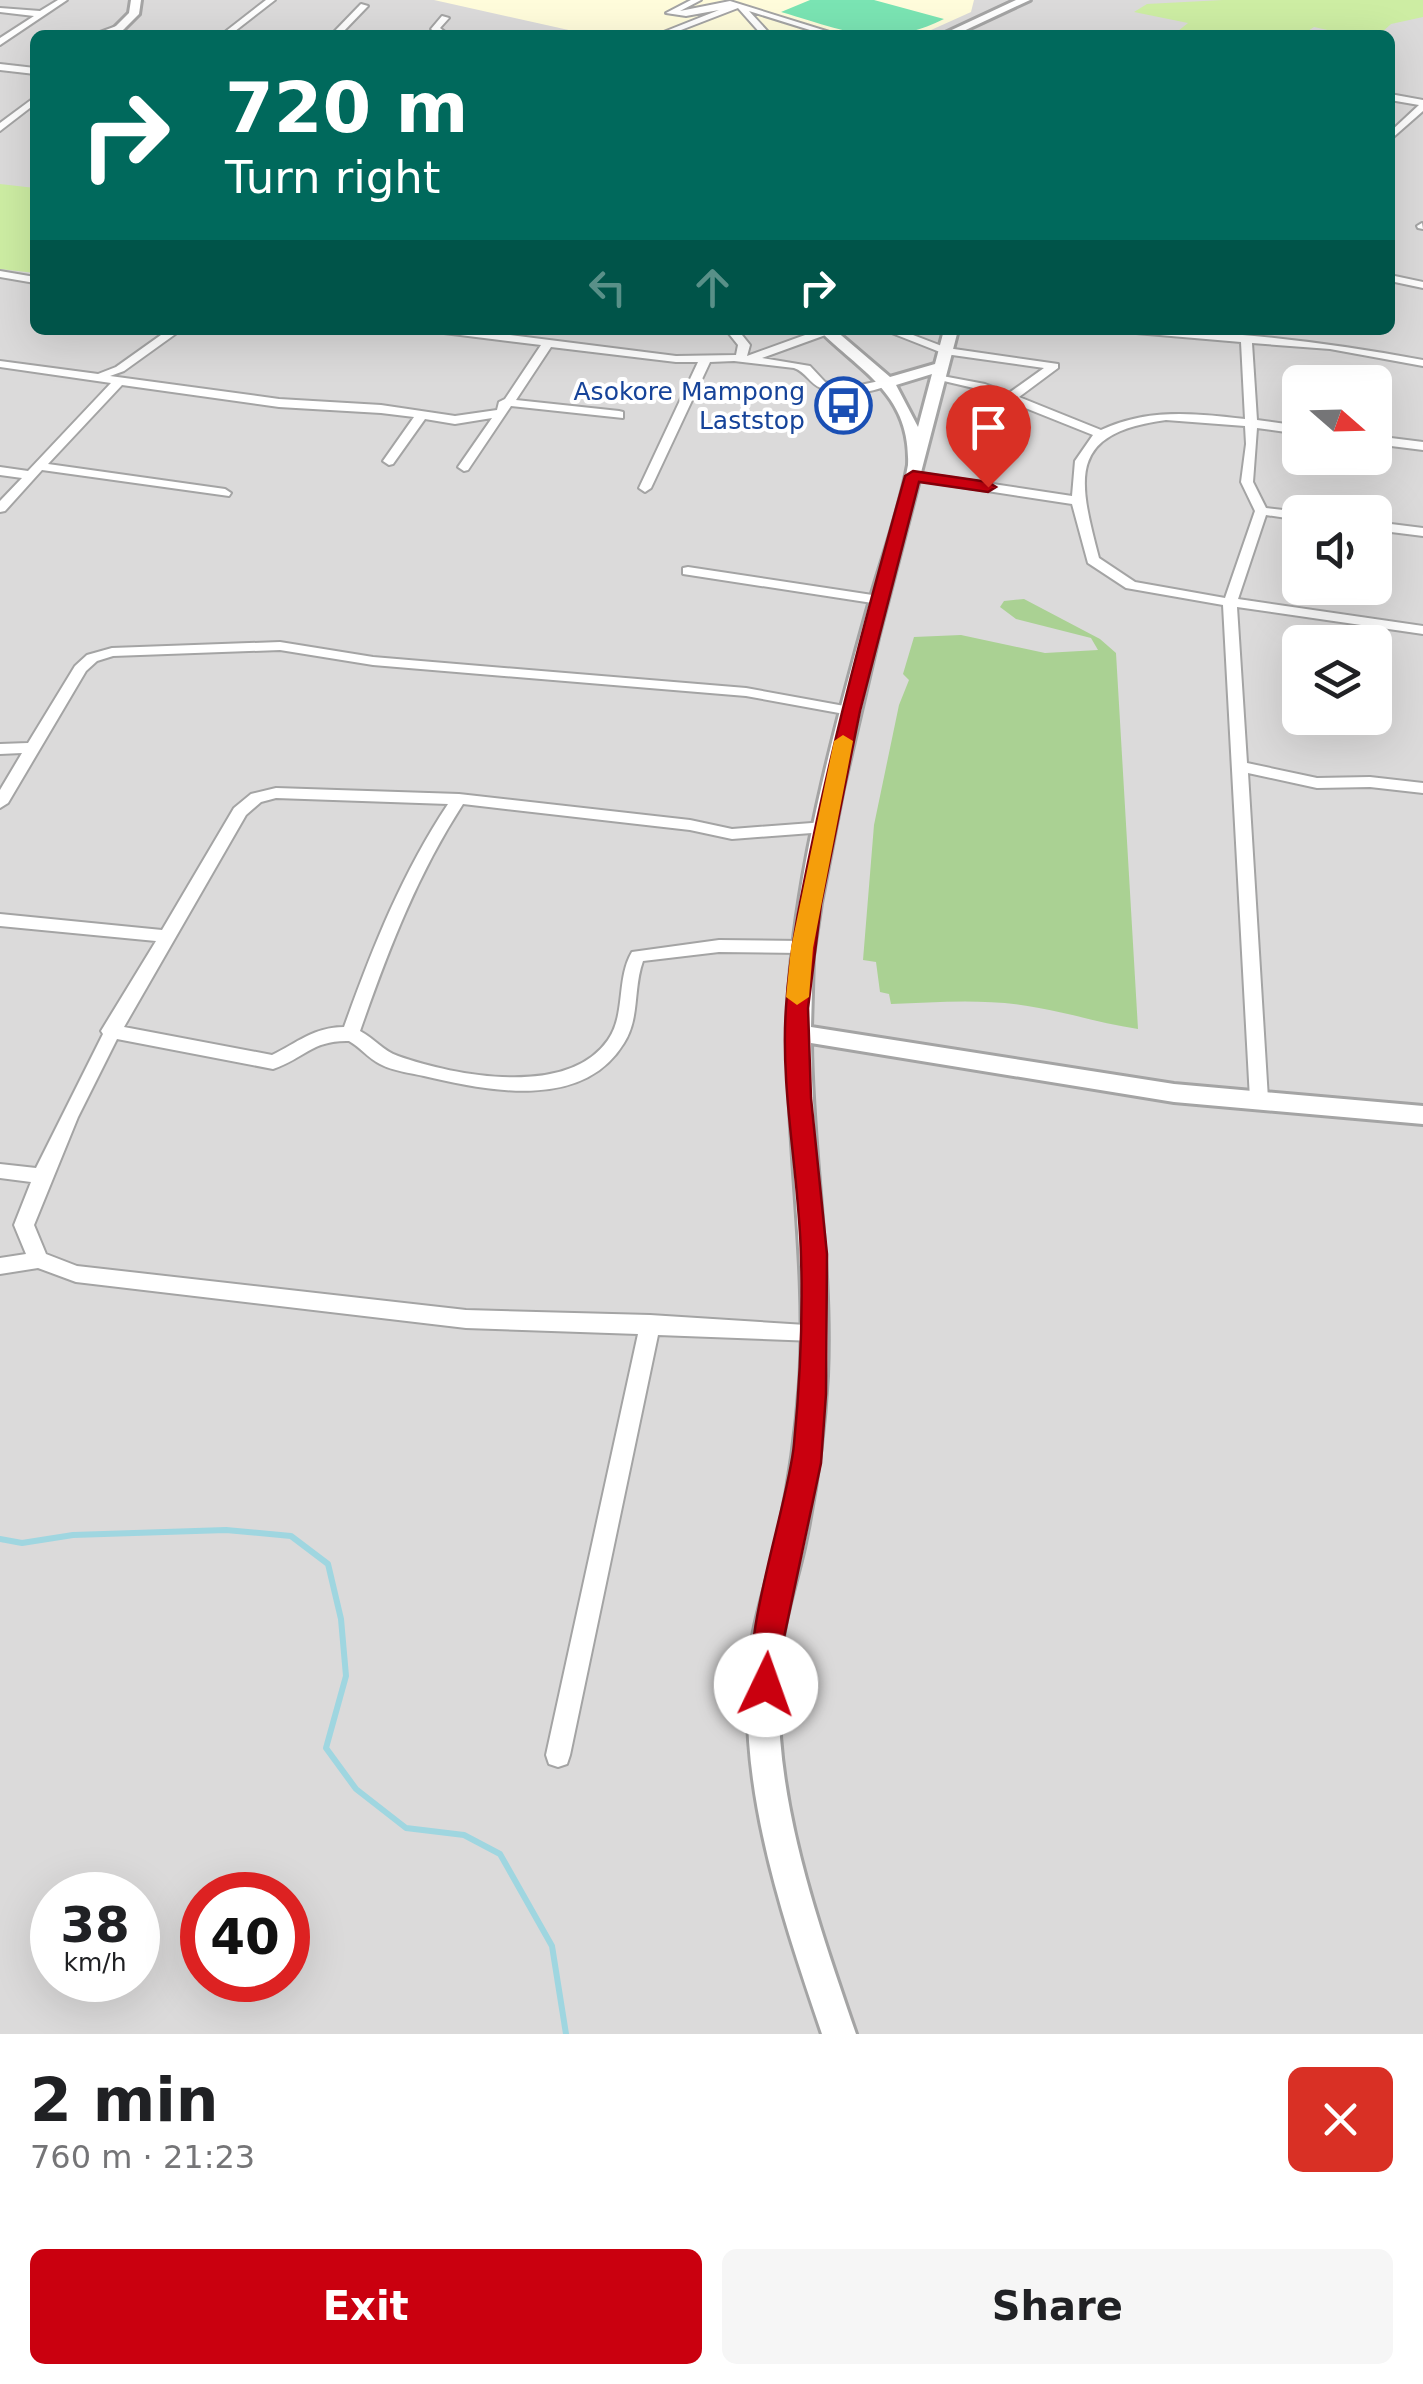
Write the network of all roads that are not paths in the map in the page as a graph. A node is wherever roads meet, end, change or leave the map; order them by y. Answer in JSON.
{"nodes":[{"id":1,"x":63,"y":0,"type":"edge"},
{"id":2,"x":136,"y":0,"type":"edge"},
{"id":3,"x":271,"y":0,"type":"edge"},
{"id":4,"x":697,"y":0,"type":"edge"},
{"id":5,"x":1024,"y":0,"type":"edge"},
{"id":6,"x":719,"y":2,"type":"edge"},
{"id":7,"x":673,"y":3,"type":"edge"},
{"id":8,"x":738,"y":5,"type":"junction"},
{"id":9,"x":998,"y":5,"type":"edge"},
{"id":10,"x":364,"y":6,"type":"dead end"},
{"id":11,"x":0,"y":10,"type":"edge"},
{"id":12,"x":42,"y":14,"type":"junction"},
{"id":13,"x":445,"y":18,"type":"dead end"},
{"id":14,"x":976,"y":22,"type":"junction"},
{"id":15,"x":122,"y":26,"type":"junction"},
{"id":16,"x":104,"y":30,"type":"edge"},
{"id":17,"x":118,"y":30,"type":"edge"},
{"id":18,"x":232,"y":30,"type":"edge"},
{"id":19,"x":340,"y":30,"type":"edge"},
{"id":20,"x":437,"y":30,"type":"edge"},
{"id":21,"x":673,"y":30,"type":"edge"},
{"id":22,"x":762,"y":30,"type":"edge"},
{"id":23,"x":818,"y":30,"type":"edge"},
{"id":24,"x":958,"y":30,"type":"edge"},
{"id":25,"x":980,"y":30,"type":"edge"},
{"id":26,"x":0,"y":42,"type":"edge"},
{"id":27,"x":0,"y":68,"type":"edge"},
{"id":28,"x":30,"y":71,"type":"edge"},
{"id":29,"x":1395,"y":97,"type":"edge"},
{"id":30,"x":30,"y":104,"type":"edge"},
{"id":31,"x":1423,"y":104,"type":"edge"},
{"id":32,"x":0,"y":128,"type":"edge"},
{"id":33,"x":1395,"y":132,"type":"edge"},
{"id":34,"x":0,"y":274,"type":"edge"},
{"id":35,"x":30,"y":279,"type":"edge"},
{"id":36,"x":1395,"y":279,"type":"edge"},
{"id":37,"x":1423,"y":285,"type":"edge"},
{"id":38,"x":168,"y":335,"type":"edge"},
{"id":39,"x":481,"y":335,"type":"edge"},
{"id":40,"x":736,"y":335,"type":"edge"},
{"id":41,"x":814,"y":335,"type":"edge"},
{"id":42,"x":832,"y":335,"type":"edge"},
{"id":43,"x":897,"y":335,"type":"edge"},
{"id":44,"x":950,"y":335,"type":"edge"},
{"id":45,"x":1204,"y":335,"type":"edge"},
{"id":46,"x":1246,"y":339,"type":"junction"},
{"id":47,"x":547,"y":344,"type":"junction"},
{"id":48,"x":744,"y":359,"type":"junction"},
{"id":49,"x":706,"y":360,"type":"junction"},
{"id":50,"x":1423,"y":362,"type":"edge"},
{"id":51,"x":0,"y":364,"type":"edge"},
{"id":52,"x":941,"y":366,"type":"junction"},
{"id":53,"x":96,"y":376,"type":"junction"},
{"id":54,"x":121,"y":379,"type":"junction"},
{"id":55,"x":889,"y":382,"type":"junction"},
{"id":56,"x":1010,"y":398,"type":"junction"},
{"id":57,"x":502,"y":407,"type":"junction"},
{"id":58,"x":619,"y":415,"type":"dead end"},
{"id":59,"x":421,"y":416,"type":"junction"},
{"id":60,"x":1252,"y":424,"type":"junction"},
{"id":61,"x":1282,"y":428,"type":"edge"},
{"id":62,"x":1098,"y":432,"type":"junction"},
{"id":63,"x":1392,"y":442,"type":"edge"},
{"id":64,"x":1423,"y":446,"type":"edge"},
{"id":65,"x":389,"y":462,"type":"dead end"},
{"id":66,"x":464,"y":467,"type":"dead end"},
{"id":67,"x":915,"y":467,"type":"junction"},
{"id":68,"x":35,"y":470,"type":"junction"},
{"id":69,"x":0,"y":471,"type":"edge"},
{"id":70,"x":646,"y":488,"type":"dead end"},
{"id":71,"x":225,"y":493,"type":"dead end"},
{"id":72,"x":1077,"y":501,"type":"junction"},
{"id":73,"x":0,"y":508,"type":"edge"},
{"id":74,"x":1261,"y":510,"type":"junction"},
{"id":75,"x":1282,"y":513,"type":"edge"},
{"id":76,"x":1392,"y":528,"type":"edge"},
{"id":77,"x":1423,"y":532,"type":"edge"},
{"id":78,"x":688,"y":571,"type":"dead end"},
{"id":79,"x":879,"y":600,"type":"junction"},
{"id":80,"x":1230,"y":603,"type":"junction"},
{"id":81,"x":1423,"y":630,"type":"edge"},
{"id":82,"x":850,"y":711,"type":"junction"},
{"id":83,"x":31,"y":748,"type":"junction"},
{"id":84,"x":0,"y":749,"type":"edge"},
{"id":85,"x":1242,"y":767,"type":"junction"},
{"id":86,"x":1423,"y":788,"type":"edge"},
{"id":87,"x":458,"y":799,"type":"junction"},
{"id":88,"x":0,"y":803,"type":"edge"},
{"id":89,"x":826,"y":827,"type":"junction"},
{"id":90,"x":0,"y":920,"type":"edge"},
{"id":91,"x":169,"y":936,"type":"junction"},
{"id":92,"x":802,"y":948,"type":"junction"},
{"id":93,"x":110,"y":1031,"type":"junction"},
{"id":94,"x":798,"y":1033,"type":"junction"},
{"id":95,"x":350,"y":1034,"type":"junction"},
{"id":96,"x":1260,"y":1099,"type":"junction"},
{"id":97,"x":1423,"y":1116,"type":"edge"},
{"id":98,"x":0,"y":1172,"type":"edge"},
{"id":99,"x":41,"y":1176,"type":"junction"},
{"id":100,"x":39,"y":1260,"type":"junction"},
{"id":101,"x":0,"y":1266,"type":"edge"},
{"id":102,"x":650,"y":1324,"type":"junction"},
{"id":103,"x":815,"y":1332,"type":"junction"},
{"id":104,"x":558,"y":1755,"type":"dead end"},
{"id":105,"x":838,"y":2034,"type":"edge"}],
"edges":[{"from":1,"to":12,"type":"street"},
{"from":2,"to":15,"type":"street"},
{"from":3,"to":18,"type":"street"},
{"from":4,"to":7,"type":"street"},
{"from":5,"to":9,"type":"street"},
{"from":6,"to":7,"type":"street"},
{"from":6,"to":8,"type":"street"},
{"from":8,"to":21,"type":"street"},
{"from":8,"to":22,"type":"street"},
{"from":8,"to":23,"type":"street"},
{"from":9,"to":14,"type":"street"},
{"from":10,"to":19,"type":"street"},
{"from":11,"to":12,"type":"street"},
{"from":12,"to":26,"type":"street"},
{"from":13,"to":20,"type":"street"},
{"from":14,"to":24,"type":"street"},
{"from":14,"to":25,"type":"street"},
{"from":15,"to":16,"type":"street"},
{"from":15,"to":17,"type":"street"},
{"from":27,"to":28,"type":"street"},
{"from":29,"to":31,"type":"street"},
{"from":30,"to":32,"type":"street"},
{"from":31,"to":33,"type":"street"},
{"from":34,"to":35,"type":"street"},
{"from":36,"to":37,"type":"street"},
{"from":38,"to":53,"type":"street"},
{"from":39,"to":47,"type":"street"},
{"from":40,"to":48,"type":"street"},
{"from":41,"to":48,"type":"street"},
{"from":42,"to":55,"type":"street"},
{"from":43,"to":52,"type":"street"},
{"from":44,"to":52,"type":"street"},
{"from":45,"to":46,"type":"street"},
{"from":46,"to":50,"type":"street"},
{"from":46,"to":60,"type":"street"},
{"from":47,"to":49,"type":"street"},
{"from":47,"to":57,"type":"street"},
{"from":48,"to":49,"type":"street"},
{"from":48,"to":55,"type":"street"},
{"from":49,"to":70,"type":"street"},
{"from":51,"to":53,"type":"street"},
{"from":52,"to":55,"type":"street"},
{"from":52,"to":56,"type":"street"},
{"from":52,"to":56,"type":"street"},
{"from":52,"to":67,"type":"street"},
{"from":53,"to":54,"type":"street"},
{"from":54,"to":59,"type":"street"},
{"from":54,"to":68,"type":"street"},
{"from":55,"to":67,"type":"street"},
{"from":56,"to":62,"type":"street"},
{"from":57,"to":58,"type":"street"},
{"from":57,"to":59,"type":"street"},
{"from":57,"to":66,"type":"street"},
{"from":59,"to":65,"type":"street"},
{"from":60,"to":61,"type":"street"},
{"from":60,"to":62,"type":"street"},
{"from":60,"to":74,"type":"street"},
{"from":62,"to":72,"type":"street"},
{"from":63,"to":64,"type":"street"},
{"from":67,"to":72,"type":"street"},
{"from":67,"to":79,"type":"street"},
{"from":68,"to":69,"type":"street"},
{"from":68,"to":71,"type":"street"},
{"from":68,"to":73,"type":"street"},
{"from":72,"to":80,"type":"street"},
{"from":74,"to":75,"type":"street"},
{"from":74,"to":80,"type":"street"},
{"from":76,"to":77,"type":"street"},
{"from":78,"to":79,"type":"street"},
{"from":79,"to":82,"type":"street"},
{"from":80,"to":81,"type":"street"},
{"from":80,"to":85,"type":"street"},
{"from":82,"to":83,"type":"street"},
{"from":82,"to":89,"type":"street"},
{"from":83,"to":84,"type":"street"},
{"from":83,"to":88,"type":"street"},
{"from":85,"to":86,"type":"street"},
{"from":85,"to":96,"type":"street"},
{"from":87,"to":89,"type":"street"},
{"from":87,"to":91,"type":"street"},
{"from":87,"to":95,"type":"street"},
{"from":89,"to":92,"type":"street"},
{"from":90,"to":91,"type":"street"},
{"from":91,"to":93,"type":"street"},
{"from":92,"to":94,"type":"street"},
{"from":92,"to":95,"type":"street"},
{"from":93,"to":95,"type":"street"},
{"from":93,"to":99,"type":"street"},
{"from":94,"to":96,"type":"street"},
{"from":94,"to":103,"type":"street"},
{"from":96,"to":97,"type":"street"},
{"from":98,"to":99,"type":"street"},
{"from":99,"to":100,"type":"street"},
{"from":100,"to":101,"type":"street"},
{"from":100,"to":102,"type":"street"},
{"from":102,"to":103,"type":"street"},
{"from":102,"to":104,"type":"street"},
{"from":103,"to":105,"type":"street"}]}
